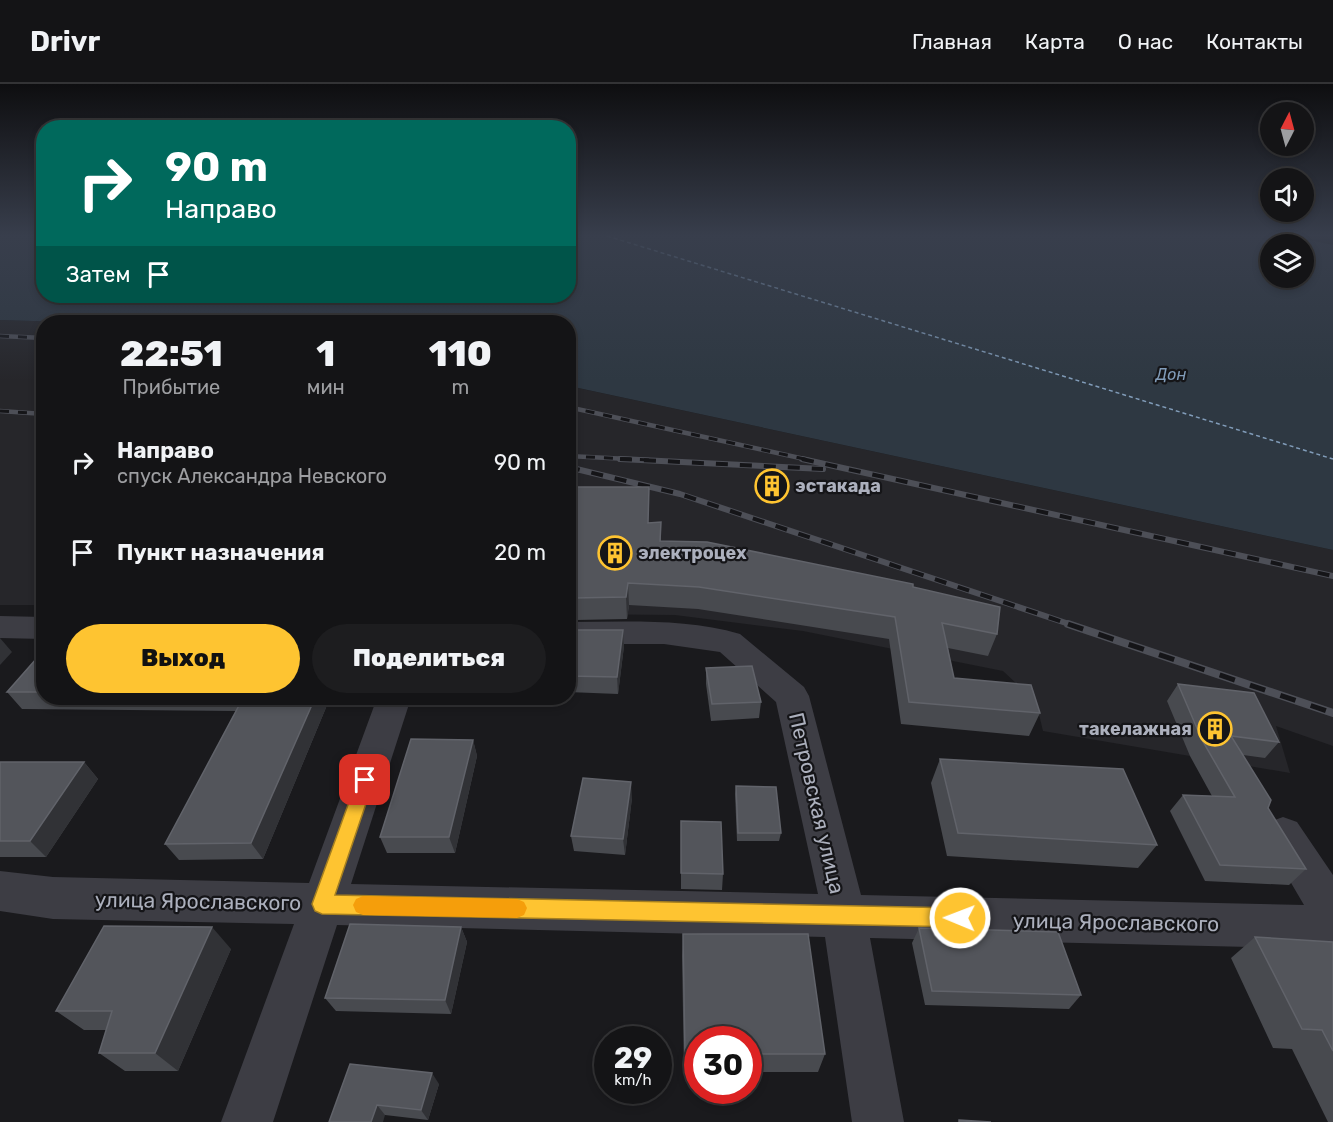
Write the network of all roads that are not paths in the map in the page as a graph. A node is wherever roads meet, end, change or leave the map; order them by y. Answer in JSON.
{"nodes":[{"id":1,"x":0,"y":627,"type":"edge"},
{"id":2,"x":36,"y":628,"type":"edge"},
{"id":3,"x":576,"y":633,"type":"edge"},
{"id":4,"x":392,"y":705,"type":"edge"},
{"id":5,"x":1275,"y":823,"type":"edge"},
{"id":6,"x":0,"y":891,"type":"edge"},
{"id":7,"x":322,"y":904,"type":"junction"},
{"id":8,"x":1333,"y":912,"type":"edge"},
{"id":9,"x":844,"y":915,"type":"junction"},
{"id":10,"x":1333,"y":927,"type":"edge"},
{"id":11,"x":247,"y":1122,"type":"edge"},
{"id":12,"x":878,"y":1122,"type":"edge"}],
"edges":[{"from":1,"to":2,"type":"street"},
{"from":3,"to":9,"type":"street","name":"Петровская улица"},
{"from":4,"to":7,"type":"street"},
{"from":5,"to":8,"type":"street"},
{"from":6,"to":7,"type":"street","name":"улица Ярославского"},
{"from":7,"to":9,"type":"street","name":"улица Ярославского"},
{"from":7,"to":11,"type":"street"},
{"from":9,"to":10,"type":"street","name":"улица Ярославского"},
{"from":9,"to":12,"type":"street","name":"Петровская улица"}]}
